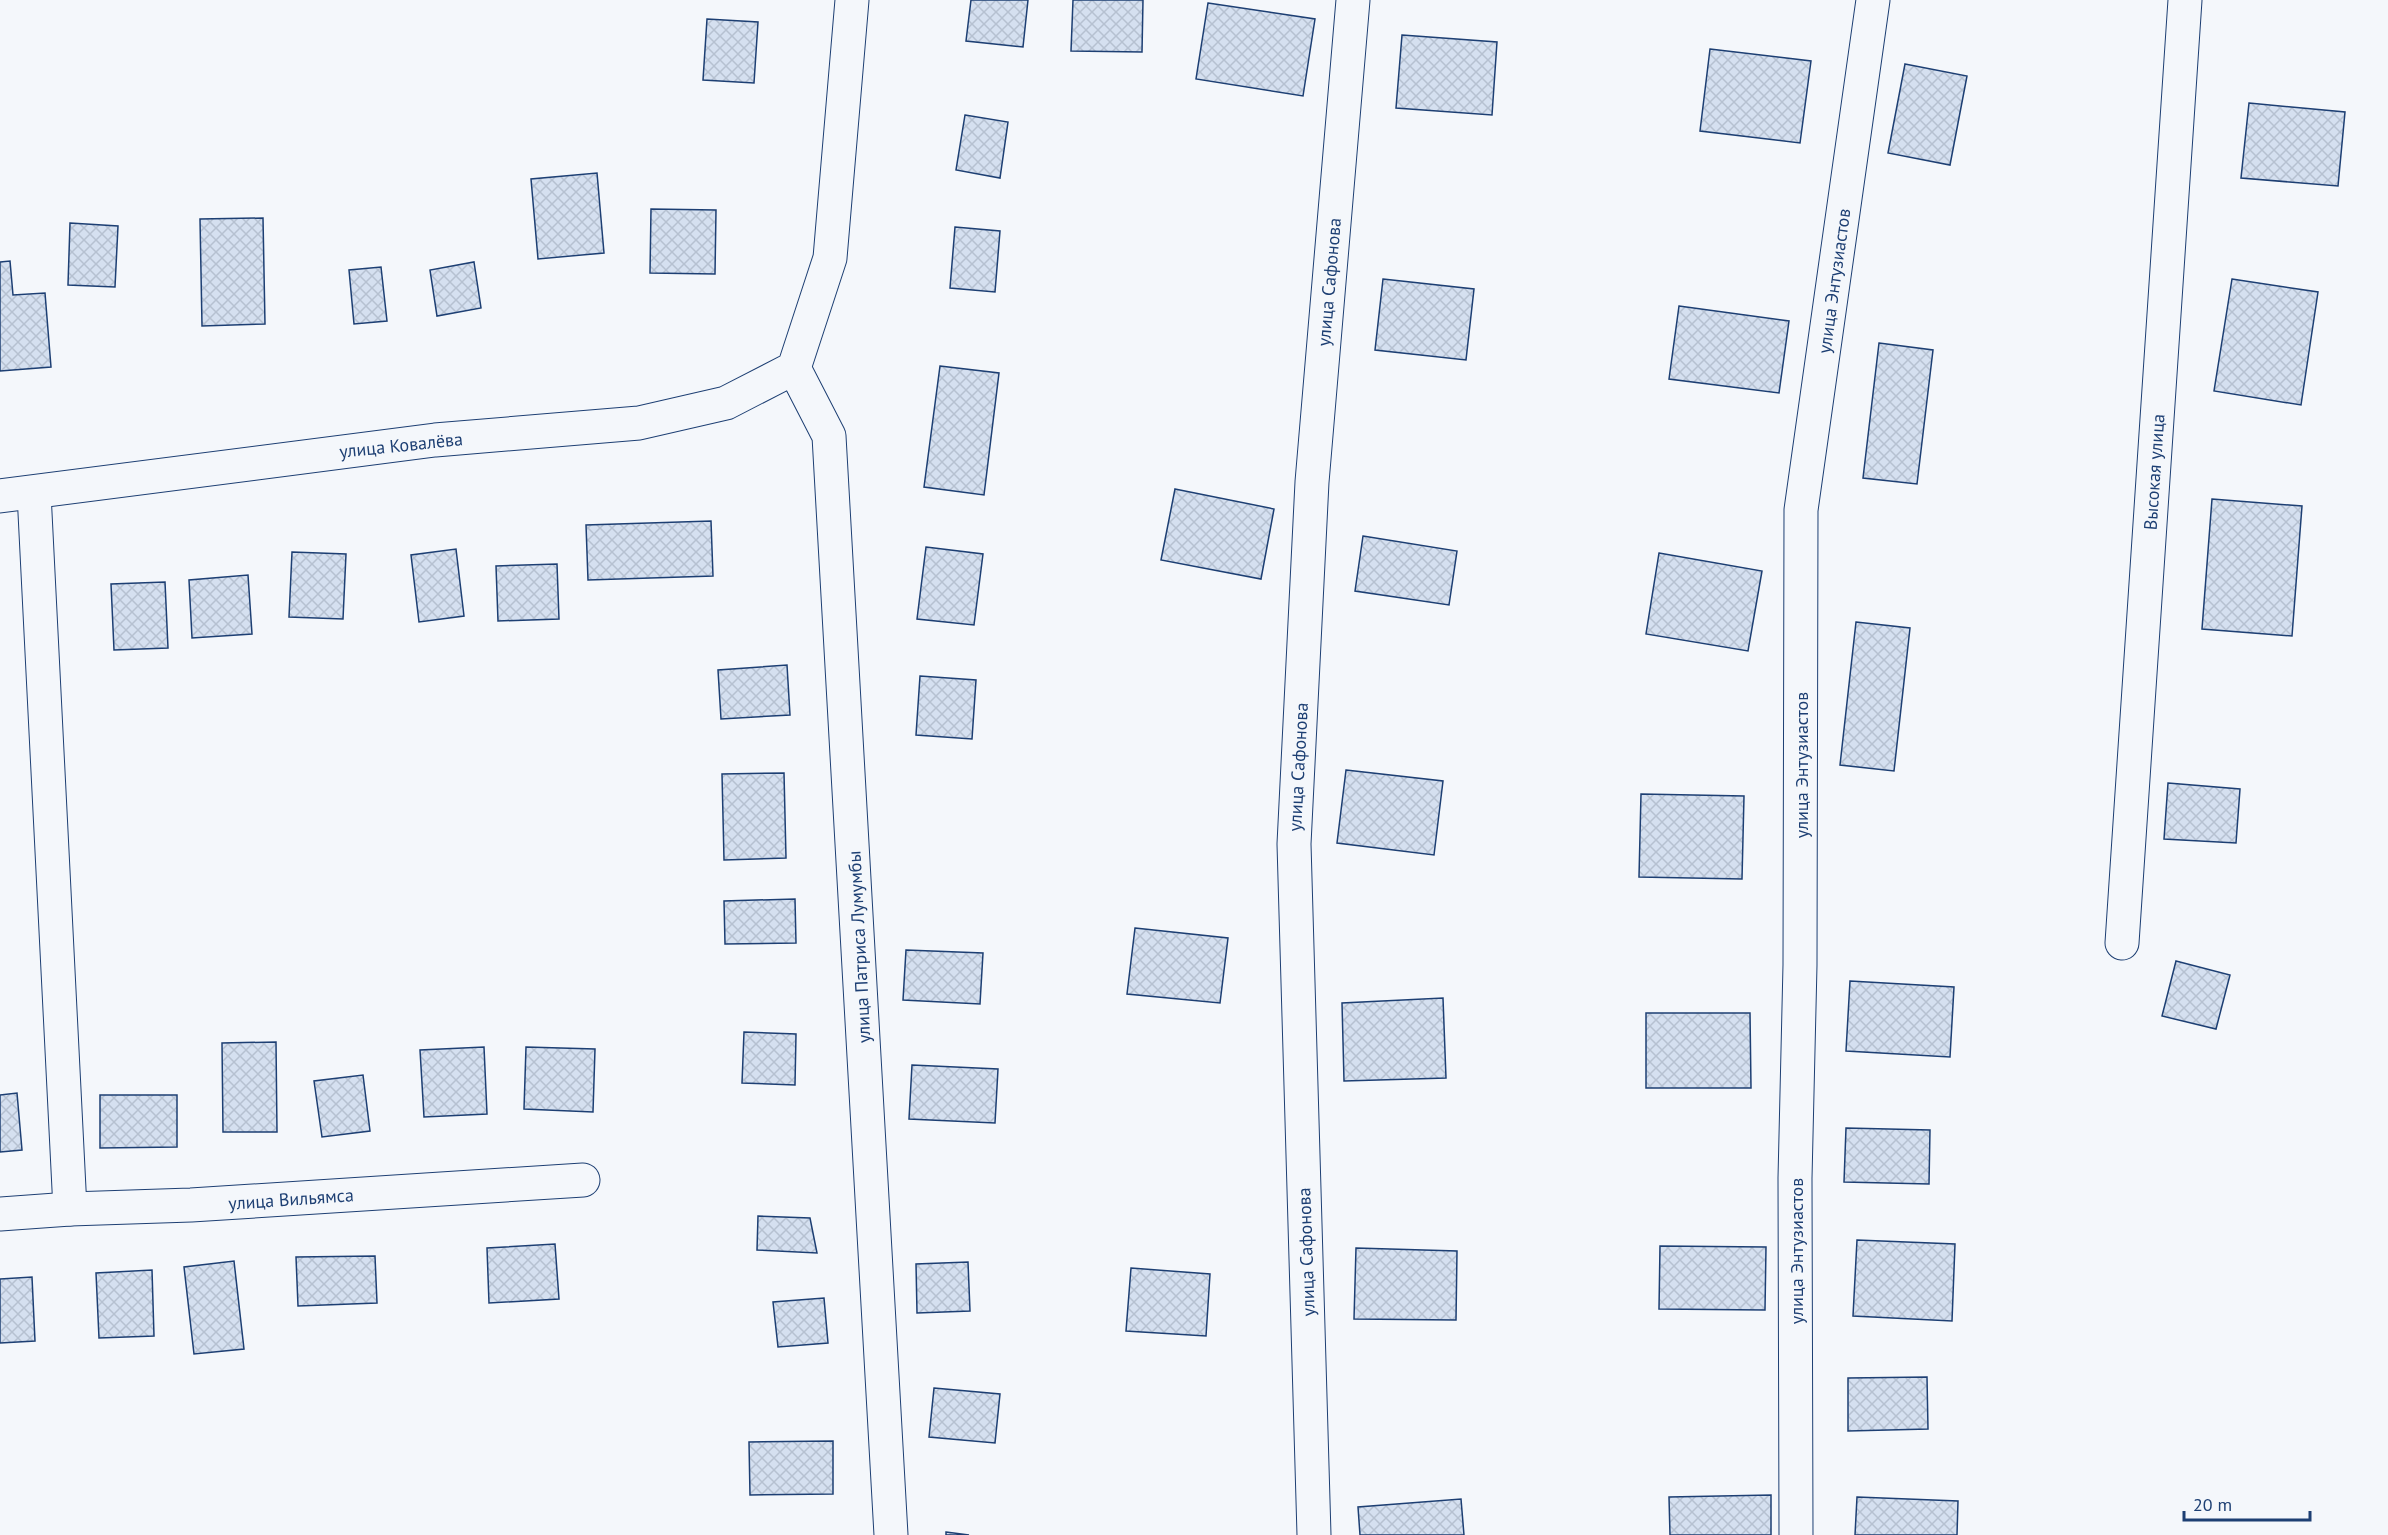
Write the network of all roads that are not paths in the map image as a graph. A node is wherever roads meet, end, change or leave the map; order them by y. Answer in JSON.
{"nodes":[{"id":1,"x":852,"y":0,"type":"edge"},
{"id":2,"x":1353,"y":0,"type":"edge"},
{"id":3,"x":1873,"y":0,"type":"edge"},
{"id":4,"x":2185,"y":0,"type":"edge"},
{"id":5,"x":794,"y":368,"type":"junction"},
{"id":6,"x":34,"y":493,"type":"junction"},
{"id":7,"x":0,"y":496,"type":"edge"},
{"id":8,"x":2122,"y":943,"type":"dead end"},
{"id":9,"x":582,"y":1180,"type":"dead end"},
{"id":10,"x":70,"y":1209,"type":"junction"},
{"id":11,"x":0,"y":1214,"type":"edge"},
{"id":12,"x":891,"y":1535,"type":"edge"},
{"id":13,"x":1314,"y":1535,"type":"edge"},
{"id":14,"x":1796,"y":1535,"type":"edge"}],
"edges":[{"from":1,"to":5,"type":"street"},
{"from":2,"to":13,"type":"street","name":"улица Сафонова"},
{"from":3,"to":14,"type":"street","name":"улица Энтузиастов"},
{"from":4,"to":8,"type":"street","name":"Высокая улица"},
{"from":5,"to":6,"type":"street","name":"улица Ковалёва"},
{"from":5,"to":12,"type":"street","name":"улица Патриса Лумумбы"},
{"from":6,"to":7,"type":"street","name":"улица Ковалёва"},
{"from":6,"to":10,"type":"street"},
{"from":9,"to":10,"type":"street","name":"улица Вильямса"},
{"from":10,"to":11,"type":"street","name":"улица Вильямса"}]}
